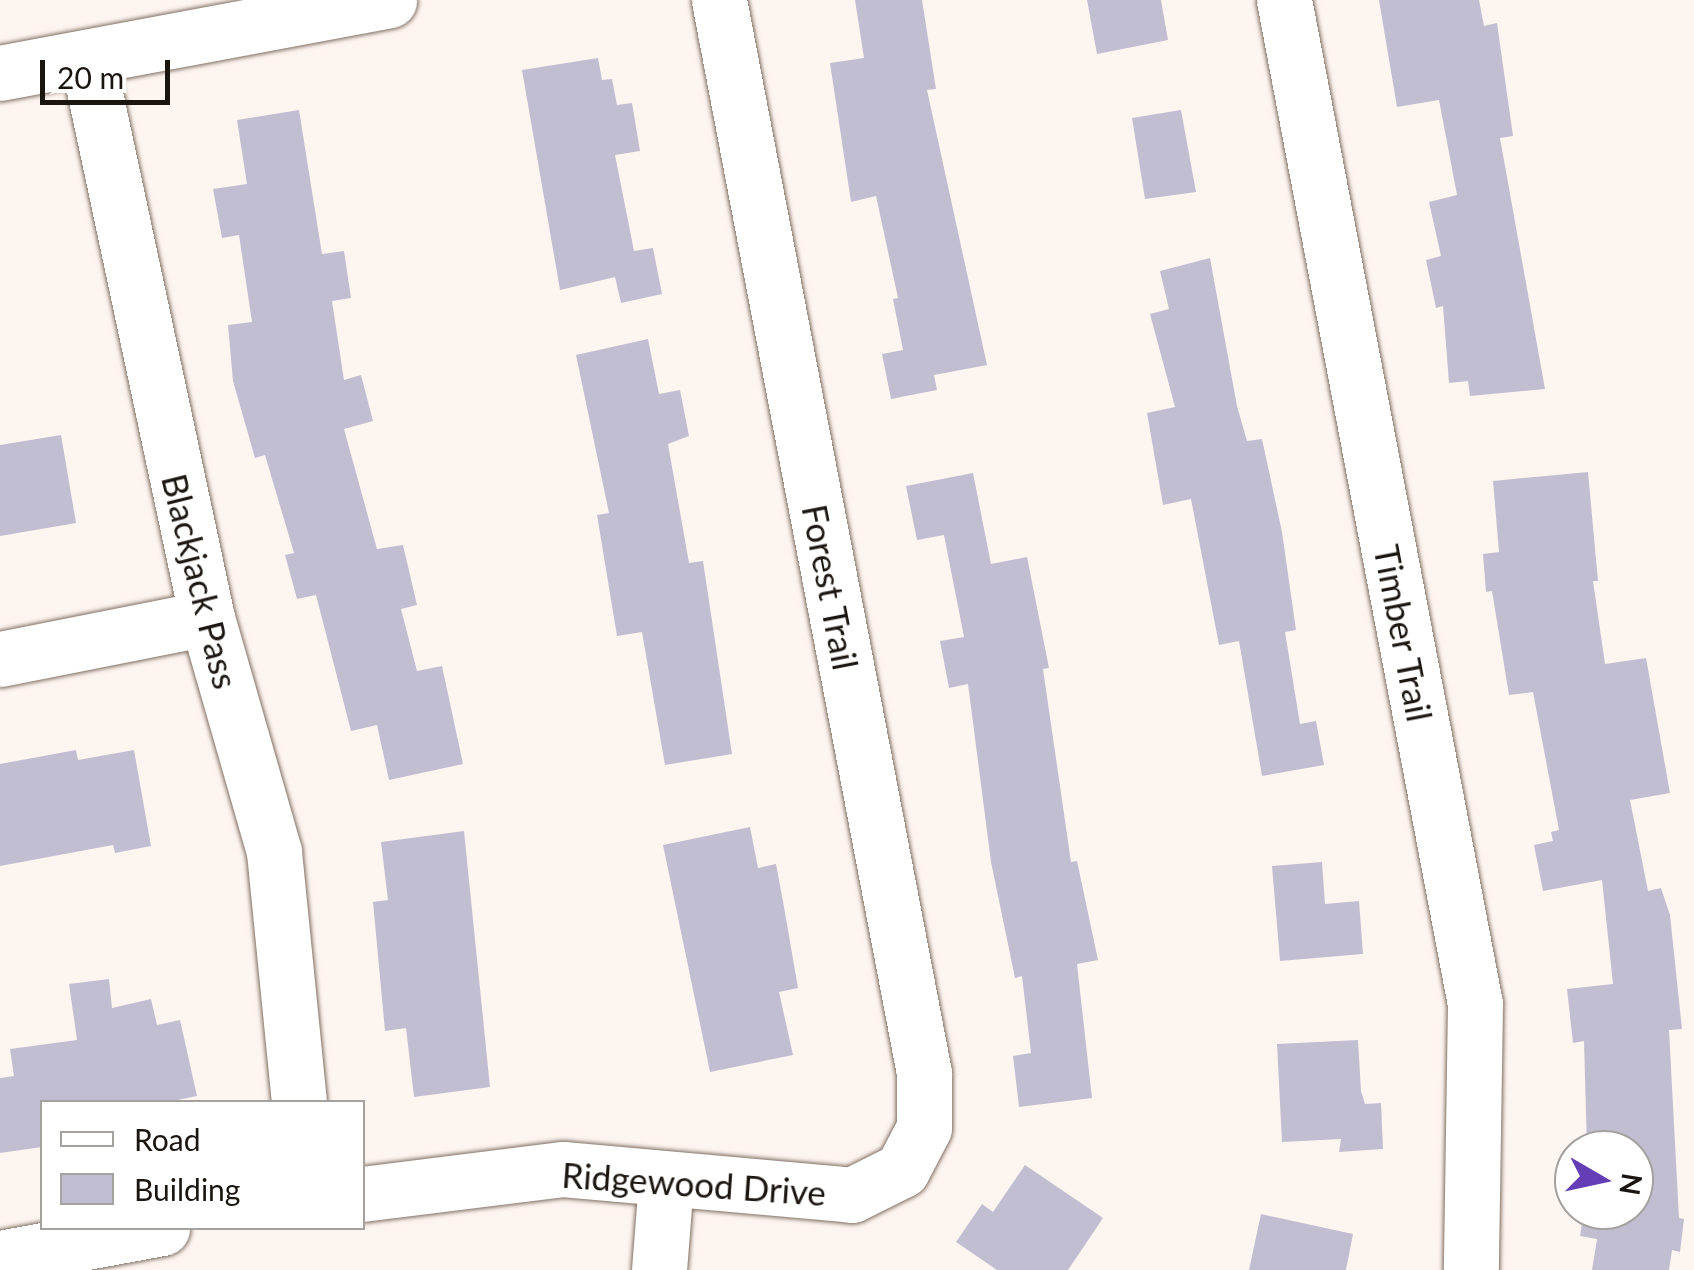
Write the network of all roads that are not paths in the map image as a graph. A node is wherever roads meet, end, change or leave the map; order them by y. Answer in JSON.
{"nodes":[{"id":1,"x":389,"y":0,"type":"edge"},
{"id":2,"x":718,"y":0,"type":"edge"},
{"id":3,"x":1284,"y":0,"type":"edge"},
{"id":4,"x":88,"y":61,"type":"junction"},
{"id":5,"x":0,"y":73,"type":"edge"},
{"id":6,"x":207,"y":618,"type":"junction"},
{"id":7,"x":0,"y":659,"type":"edge"},
{"id":8,"x":299,"y":1100,"type":"edge"},
{"id":9,"x":902,"y":1170,"type":"joint"},
{"id":10,"x":666,"y":1182,"type":"junction"},
{"id":11,"x":365,"y":1194,"type":"edge"},
{"id":12,"x":151,"y":1230,"type":"edge"},
{"id":13,"x":0,"y":1258,"type":"edge"},
{"id":14,"x":659,"y":1270,"type":"edge"},
{"id":15,"x":1471,"y":1270,"type":"edge"}],
"edges":[{"from":1,"to":4,"type":"street"},
{"from":2,"to":9,"type":"street","name":"Forest Trail"},
{"from":3,"to":15,"type":"street","name":"Timber Trail"},
{"from":4,"to":5,"type":"street"},
{"from":4,"to":6,"type":"street","name":"Blackjack Pass"},
{"from":6,"to":7,"type":"street"},
{"from":6,"to":8,"type":"street","name":"Blackjack Pass"},
{"from":9,"to":10,"type":"street","name":"Ridgewood Drive"},
{"from":10,"to":11,"type":"street","name":"Ridgewood Drive"},
{"from":10,"to":14,"type":"street"},
{"from":12,"to":13,"type":"street"}]}
